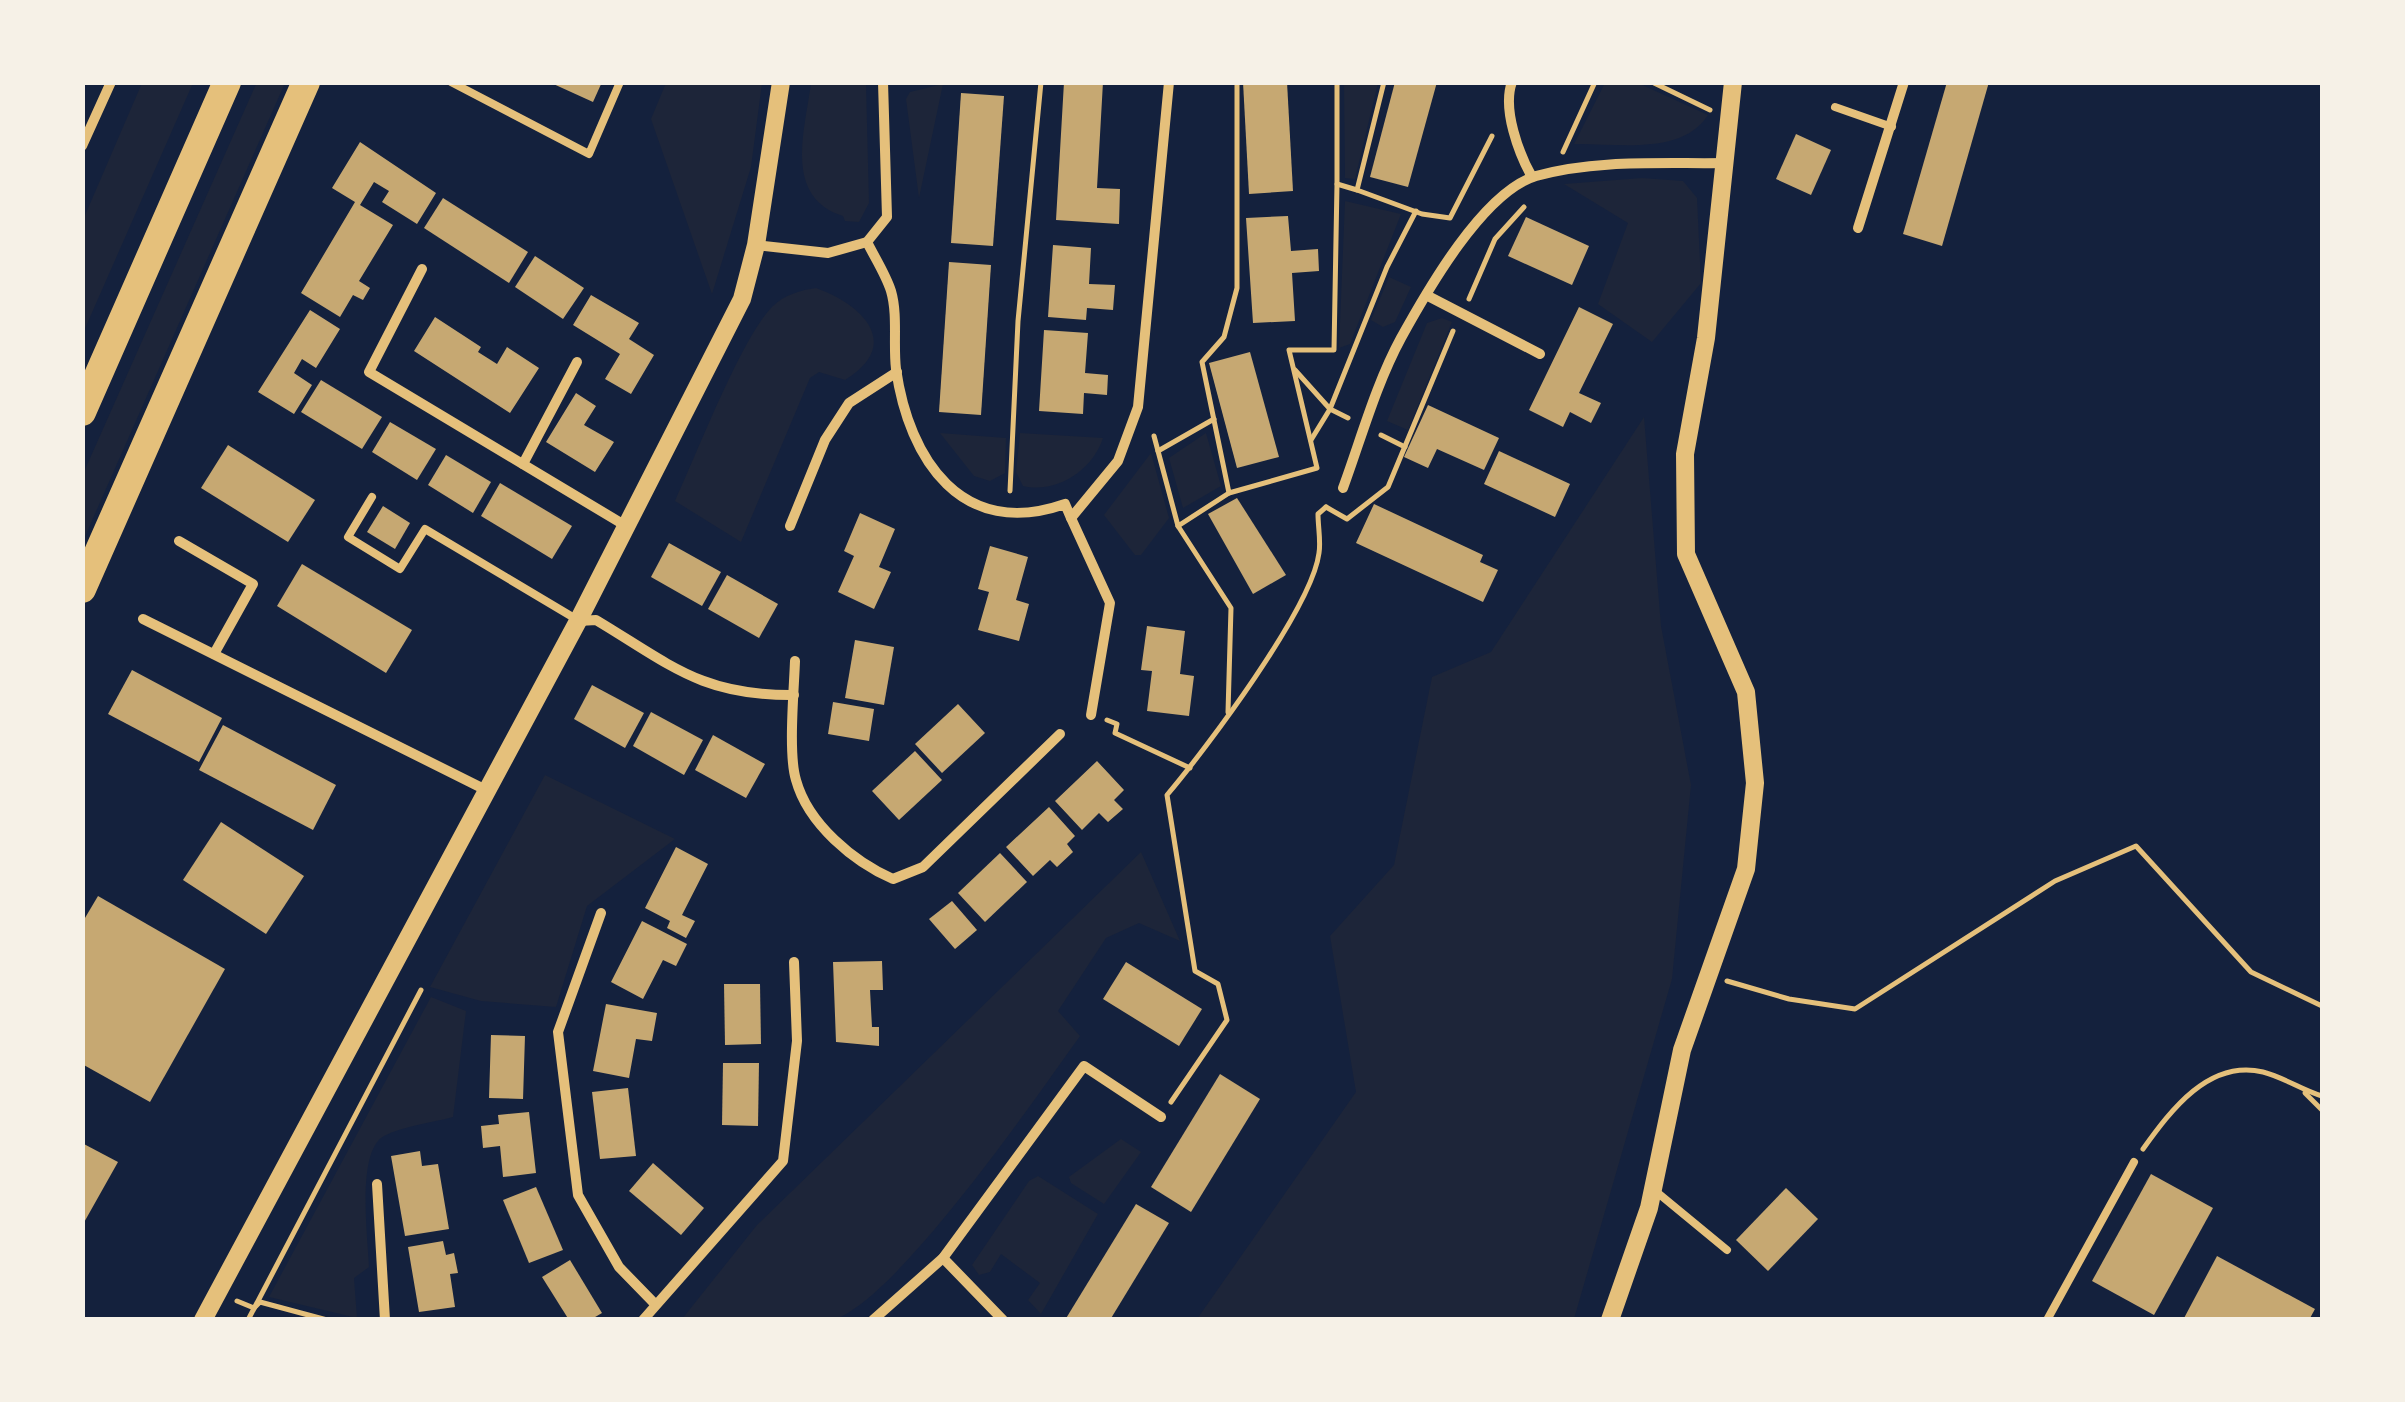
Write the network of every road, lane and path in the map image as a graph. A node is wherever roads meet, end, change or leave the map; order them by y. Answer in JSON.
{"nodes":[{"id":1,"x":111,"y":82,"type":"edge"},
{"id":2,"x":227,"y":82,"type":"edge"},
{"id":3,"x":306,"y":82,"type":"edge"},
{"id":4,"x":452,"y":82,"type":"edge"},
{"id":5,"x":620,"y":82,"type":"edge"},
{"id":6,"x":780,"y":82,"type":"edge"},
{"id":7,"x":883,"y":82,"type":"edge"},
{"id":8,"x":1041,"y":82,"type":"edge"},
{"id":9,"x":1169,"y":82,"type":"edge"},
{"id":10,"x":1236,"y":82,"type":"edge"},
{"id":11,"x":1337,"y":82,"type":"edge"},
{"id":12,"x":1384,"y":82,"type":"edge"},
{"id":13,"x":1512,"y":82,"type":"edge"},
{"id":14,"x":1595,"y":82,"type":"edge"},
{"id":15,"x":1652,"y":82,"type":"edge"},
{"id":16,"x":1733,"y":82,"type":"edge"},
{"id":17,"x":1904,"y":82,"type":"edge"},
{"id":18,"x":1510,"y":102,"type":"junction"},
{"id":19,"x":1835,"y":107,"type":"dead end"},
{"id":20,"x":1730,"y":119,"type":"junction"},
{"id":21,"x":1892,"y":127,"type":"junction"},
{"id":22,"x":82,"y":146,"type":"edge"},
{"id":23,"x":1728,"y":163,"type":"junction"},
{"id":24,"x":1562,"y":171,"type":"junction"},
{"id":25,"x":1532,"y":177,"type":"junction"},
{"id":26,"x":1337,"y":184,"type":"junction"},
{"id":27,"x":1357,"y":190,"type":"junction"},
{"id":28,"x":1416,"y":211,"type":"junction"},
{"id":29,"x":1858,"y":228,"type":"dead end"},
{"id":30,"x":867,"y":242,"type":"junction"},
{"id":31,"x":756,"y":246,"type":"junction"},
{"id":32,"x":422,"y":269,"type":"dead end"},
{"id":33,"x":1428,"y":296,"type":"junction"},
{"id":34,"x":1461,"y":313,"type":"junction"},
{"id":35,"x":1334,"y":350,"type":"junction"},
{"id":36,"x":1540,"y":354,"type":"dead end"},
{"id":37,"x":1351,"y":356,"type":"junction"},
{"id":38,"x":577,"y":362,"type":"dead end"},
{"id":39,"x":1293,"y":368,"type":"junction"},
{"id":40,"x":896,"y":372,"type":"junction"},
{"id":41,"x":1330,"y":408,"type":"junction"},
{"id":42,"x":82,"y":412,"type":"edge"},
{"id":43,"x":1214,"y":419,"type":"junction"},
{"id":44,"x":1366,"y":427,"type":"junction"},
{"id":45,"x":1154,"y":436,"type":"dead end"},
{"id":46,"x":1310,"y":440,"type":"junction"},
{"id":47,"x":1405,"y":447,"type":"junction"},
{"id":48,"x":1158,"y":451,"type":"junction"},
{"id":49,"x":523,"y":464,"type":"junction"},
{"id":50,"x":1343,"y":488,"type":"dead end"},
{"id":51,"x":1229,"y":493,"type":"junction"},
{"id":52,"x":1010,"y":494,"type":"dead end"},
{"id":53,"x":372,"y":497,"type":"dead end"},
{"id":54,"x":1071,"y":518,"type":"junction"},
{"id":55,"x":626,"y":526,"type":"junction"},
{"id":56,"x":790,"y":526,"type":"dead end"},
{"id":57,"x":1178,"y":526,"type":"junction"},
{"id":58,"x":179,"y":541,"type":"dead end"},
{"id":59,"x":82,"y":588,"type":"edge"},
{"id":60,"x":142,"y":619,"type":"dead end"},
{"id":61,"x":578,"y":621,"type":"junction"},
{"id":62,"x":214,"y":654,"type":"junction"},
{"id":63,"x":795,"y":661,"type":"dead end"},
{"id":64,"x":794,"y":695,"type":"junction"},
{"id":65,"x":1091,"y":715,"type":"joint"},
{"id":66,"x":1228,"y":717,"type":"junction"},
{"id":67,"x":1060,"y":734,"type":"dead end"},
{"id":68,"x":1190,"y":768,"type":"junction"},
{"id":69,"x":486,"y":790,"type":"junction"},
{"id":70,"x":600,"y":913,"type":"dead end"},
{"id":71,"x":794,"y":962,"type":"dead end"},
{"id":72,"x":1708,"y":976,"type":"junction"},
{"id":73,"x":421,"y":990,"type":"dead end"},
{"id":74,"x":2322,"y":1006,"type":"edge"},
{"id":75,"x":2303,"y":1090,"type":"junction"},
{"id":76,"x":2322,"y":1096,"type":"edge"},
{"id":77,"x":2322,"y":1110,"type":"edge"},
{"id":78,"x":1161,"y":1117,"type":"joint"},
{"id":79,"x":2134,"y":1162,"type":"joint"},
{"id":80,"x":378,"y":1184,"type":"dead end"},
{"id":81,"x":1653,"y":1189,"type":"junction"},
{"id":82,"x":1726,"y":1250,"type":"dead end"},
{"id":83,"x":943,"y":1258,"type":"junction"},
{"id":84,"x":237,"y":1301,"type":"dead end"},
{"id":85,"x":654,"y":1303,"type":"junction"},
{"id":86,"x":254,"y":1308,"type":"junction"},
{"id":87,"x":203,"y":1320,"type":"edge"},
{"id":88,"x":248,"y":1320,"type":"edge"},
{"id":89,"x":327,"y":1320,"type":"edge"},
{"id":90,"x":385,"y":1320,"type":"edge"},
{"id":91,"x":643,"y":1320,"type":"edge"},
{"id":92,"x":873,"y":1320,"type":"edge"},
{"id":93,"x":1004,"y":1320,"type":"edge"},
{"id":94,"x":1610,"y":1320,"type":"edge"},
{"id":95,"x":2046,"y":1320,"type":"edge"}],
"edges":[{"from":1,"to":22,"type":"street"},
{"from":2,"to":42,"type":"highway"},
{"from":3,"to":59,"type":"highway"},
{"from":4,"to":5,"type":"lane"},
{"from":6,"to":31,"type":"street"},
{"from":7,"to":30,"type":"street"},
{"from":8,"to":52,"type":"path"},
{"from":9,"to":54,"type":"street"},
{"from":10,"to":43,"type":"path"},
{"from":11,"to":26,"type":"path"},
{"from":12,"to":27,"type":"path"},
{"from":13,"to":18,"type":"street"},
{"from":14,"to":24,"type":"path"},
{"from":15,"to":20,"type":"path"},
{"from":16,"to":20,"type":"street"},
{"from":17,"to":21,"type":"street"},
{"from":18,"to":25,"type":"street"},
{"from":18,"to":28,"type":"path"},
{"from":19,"to":21,"type":"lane"},
{"from":20,"to":23,"type":"street"},
{"from":21,"to":29,"type":"street"},
{"from":23,"to":24,"type":"street"},
{"from":23,"to":72,"type":"street"},
{"from":24,"to":25,"type":"street"},
{"from":24,"to":34,"type":"path"},
{"from":25,"to":33,"type":"street"},
{"from":26,"to":27,"type":"path"},
{"from":26,"to":35,"type":"path"},
{"from":27,"to":28,"type":"path"},
{"from":28,"to":37,"type":"path"},
{"from":30,"to":31,"type":"street"},
{"from":30,"to":40,"type":"street"},
{"from":31,"to":55,"type":"street"},
{"from":32,"to":49,"type":"street"},
{"from":33,"to":34,"type":"street"},
{"from":33,"to":44,"type":"street"},
{"from":34,"to":36,"type":"street"},
{"from":34,"to":47,"type":"path"},
{"from":35,"to":37,"type":"path"},
{"from":35,"to":39,"type":"path"},
{"from":37,"to":41,"type":"path"},
{"from":38,"to":49,"type":"street"},
{"from":39,"to":41,"type":"path"},
{"from":39,"to":46,"type":"path"},
{"from":40,"to":54,"type":"street"},
{"from":40,"to":56,"type":"street"},
{"from":41,"to":44,"type":"path"},
{"from":41,"to":46,"type":"path"},
{"from":43,"to":48,"type":"path"},
{"from":43,"to":51,"type":"path"},
{"from":44,"to":47,"type":"path"},
{"from":44,"to":50,"type":"street"},
{"from":45,"to":48,"type":"path"},
{"from":46,"to":51,"type":"path"},
{"from":47,"to":66,"type":"path"},
{"from":48,"to":57,"type":"path"},
{"from":49,"to":55,"type":"street"},
{"from":51,"to":57,"type":"path"},
{"from":53,"to":61,"type":"lane"},
{"from":54,"to":65,"type":"street"},
{"from":55,"to":61,"type":"street"},
{"from":57,"to":66,"type":"path"},
{"from":58,"to":62,"type":"street"},
{"from":60,"to":62,"type":"street"},
{"from":61,"to":64,"type":"street"},
{"from":61,"to":69,"type":"street"},
{"from":62,"to":69,"type":"street"},
{"from":63,"to":64,"type":"street"},
{"from":64,"to":67,"type":"street"},
{"from":65,"to":68,"type":"path"},
{"from":66,"to":68,"type":"path"},
{"from":68,"to":78,"type":"path"},
{"from":69,"to":87,"type":"street"},
{"from":70,"to":85,"type":"street"},
{"from":71,"to":85,"type":"street"},
{"from":72,"to":74,"type":"path"},
{"from":72,"to":81,"type":"street"},
{"from":73,"to":86,"type":"path"},
{"from":75,"to":76,"type":"path"},
{"from":75,"to":77,"type":"path"},
{"from":75,"to":79,"type":"path"},
{"from":78,"to":83,"type":"street"},
{"from":79,"to":95,"type":"lane"},
{"from":80,"to":90,"type":"street"},
{"from":81,"to":82,"type":"lane"},
{"from":81,"to":94,"type":"street"},
{"from":83,"to":92,"type":"street"},
{"from":83,"to":93,"type":"street"},
{"from":84,"to":86,"type":"path"},
{"from":85,"to":91,"type":"street"},
{"from":86,"to":88,"type":"path"},
{"from":86,"to":89,"type":"path"}]}
